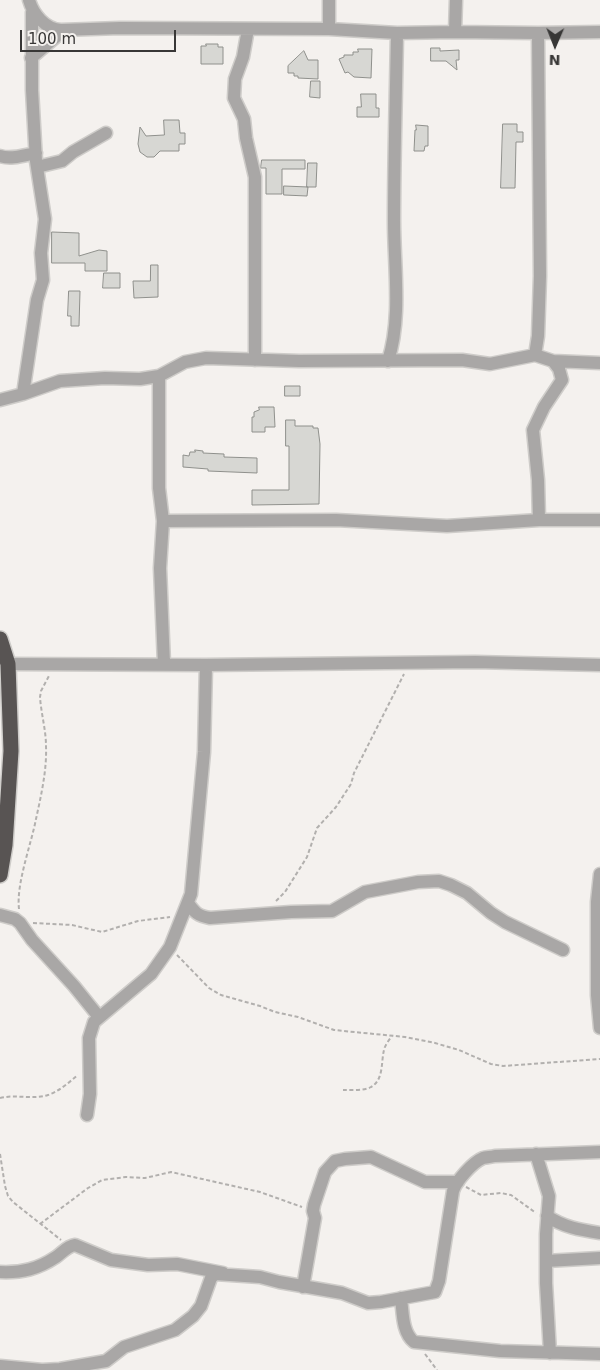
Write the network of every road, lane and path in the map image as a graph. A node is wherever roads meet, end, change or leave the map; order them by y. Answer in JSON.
{"nodes":[{"id":1,"x":329,"y":0,"type":"edge"},
{"id":2,"x":456,"y":0,"type":"edge"},
{"id":3,"x":31,"y":6,"type":"edge"},
{"id":4,"x":248,"y":29,"type":"junction"},
{"id":5,"x":329,"y":29,"type":"junction"},
{"id":6,"x":64,"y":30,"type":"junction"},
{"id":7,"x":455,"y":32,"type":"junction"},
{"id":8,"x":600,"y":32,"type":"edge"},
{"id":9,"x":397,"y":33,"type":"junction"},
{"id":10,"x":538,"y":34,"type":"junction"},
{"id":11,"x":31,"y":58,"type":"junction"},
{"id":12,"x":106,"y":133,"type":"dead end"},
{"id":13,"x":36,"y":152,"type":"junction"},
{"id":14,"x":0,"y":156,"type":"edge"},
{"id":15,"x":37,"y":167,"type":"junction"},
{"id":16,"x":535,"y":355,"type":"junction"},
{"id":17,"x":255,"y":360,"type":"junction"},
{"id":18,"x":388,"y":361,"type":"junction"},
{"id":19,"x":553,"y":361,"type":"junction"},
{"id":20,"x":600,"y":363,"type":"edge"},
{"id":21,"x":159,"y":376,"type":"junction"},
{"id":22,"x":23,"y":394,"type":"junction"},
{"id":23,"x":0,"y":400,"type":"edge"},
{"id":24,"x":539,"y":520,"type":"junction"},
{"id":25,"x":600,"y":520,"type":"edge"},
{"id":26,"x":163,"y":521,"type":"junction"},
{"id":27,"x":0,"y":638,"type":"edge"},
{"id":28,"x":8,"y":664,"type":"junction"},
{"id":29,"x":52,"y":664,"type":"junction"},
{"id":30,"x":164,"y":664,"type":"junction"},
{"id":31,"x":410,"y":664,"type":"junction"},
{"id":32,"x":206,"y":665,"type":"junction"},
{"id":33,"x":600,"y":665,"type":"edge"},
{"id":34,"x":600,"y":874,"type":"edge"},
{"id":35,"x":0,"y":875,"type":"edge"},
{"id":36,"x":188,"y":903,"type":"junction"},
{"id":37,"x":264,"y":914,"type":"junction"},
{"id":38,"x":0,"y":915,"type":"edge"},
{"id":39,"x":182,"y":916,"type":"junction"},
{"id":40,"x":23,"y":923,"type":"junction"},
{"id":41,"x":170,"y":947,"type":"junction"},
{"id":42,"x":562,"y":950,"type":"dead end"},
{"id":43,"x":99,"y":1017,"type":"junction"},
{"id":44,"x":600,"y":1028,"type":"edge"},
{"id":45,"x":392,"y":1036,"type":"junction"},
{"id":46,"x":600,"y":1059,"type":"edge"},
{"id":47,"x":88,"y":1066,"type":"junction"},
{"id":48,"x":343,"y":1090,"type":"dead end"},
{"id":49,"x":0,"y":1098,"type":"edge"},
{"id":50,"x":87,"y":1116,"type":"dead end"},
{"id":51,"x":600,"y":1152,"type":"edge"},
{"id":52,"x":0,"y":1154,"type":"edge"},
{"id":53,"x":536,"y":1154,"type":"junction"},
{"id":54,"x":458,"y":1182,"type":"junction"},
{"id":55,"x":313,"y":1211,"type":"junction"},
{"id":56,"x":547,"y":1218,"type":"junction"},
{"id":57,"x":40,"y":1224,"type":"junction"},
{"id":58,"x":600,"y":1232,"type":"edge"},
{"id":59,"x":69,"y":1246,"type":"junction"},
{"id":60,"x":600,"y":1258,"type":"edge"},
{"id":61,"x":546,"y":1261,"type":"junction"},
{"id":62,"x":0,"y":1272,"type":"edge"},
{"id":63,"x":228,"y":1274,"type":"junction"},
{"id":64,"x":303,"y":1287,"type":"junction"},
{"id":65,"x":401,"y":1298,"type":"junction"},
{"id":66,"x":418,"y":1343,"type":"junction"},
{"id":67,"x":550,"y":1353,"type":"junction"},
{"id":68,"x":600,"y":1354,"type":"edge"},
{"id":69,"x":0,"y":1366,"type":"edge"},
{"id":70,"x":437,"y":1370,"type":"edge"}],
"edges":[{"from":1,"to":5,"type":"street"},
{"from":2,"to":7,"type":"street"},
{"from":3,"to":6,"type":"street"},
{"from":3,"to":11,"type":"street"},
{"from":4,"to":5,"type":"street"},
{"from":4,"to":6,"type":"street"},
{"from":4,"to":17,"type":"street"},
{"from":5,"to":9,"type":"street"},
{"from":6,"to":11,"type":"street"},
{"from":7,"to":9,"type":"street"},
{"from":7,"to":10,"type":"street"},
{"from":8,"to":10,"type":"street"},
{"from":9,"to":18,"type":"street"},
{"from":10,"to":16,"type":"street"},
{"from":11,"to":13,"type":"street"},
{"from":12,"to":15,"type":"street"},
{"from":13,"to":14,"type":"street"},
{"from":13,"to":15,"type":"street"},
{"from":15,"to":22,"type":"street"},
{"from":16,"to":18,"type":"street"},
{"from":16,"to":19,"type":"street"},
{"from":17,"to":18,"type":"street"},
{"from":17,"to":21,"type":"street"},
{"from":19,"to":20,"type":"street"},
{"from":19,"to":24,"type":"street"},
{"from":21,"to":22,"type":"street"},
{"from":21,"to":26,"type":"street"},
{"from":22,"to":23,"type":"street"},
{"from":24,"to":25,"type":"street"},
{"from":24,"to":26,"type":"street"},
{"from":26,"to":30,"type":"street"},
{"from":27,"to":28,"type":"highway"},
{"from":28,"to":29,"type":"street"},
{"from":28,"to":35,"type":"highway"},
{"from":29,"to":30,"type":"street"},
{"from":29,"to":40,"type":"path"},
{"from":30,"to":32,"type":"street"},
{"from":31,"to":32,"type":"street"},
{"from":31,"to":33,"type":"street"},
{"from":31,"to":37,"type":"path"},
{"from":32,"to":36,"type":"street"},
{"from":34,"to":44,"type":"street"},
{"from":36,"to":37,"type":"street"},
{"from":36,"to":39,"type":"street"},
{"from":37,"to":42,"type":"street"},
{"from":38,"to":40,"type":"street"},
{"from":39,"to":40,"type":"path"},
{"from":39,"to":41,"type":"street"},
{"from":40,"to":43,"type":"street"},
{"from":41,"to":43,"type":"street"},
{"from":41,"to":45,"type":"path"},
{"from":43,"to":47,"type":"street"},
{"from":45,"to":46,"type":"path"},
{"from":45,"to":48,"type":"path"},
{"from":47,"to":49,"type":"path"},
{"from":47,"to":50,"type":"street"},
{"from":51,"to":53,"type":"street"},
{"from":52,"to":57,"type":"path"},
{"from":53,"to":54,"type":"street"},
{"from":53,"to":56,"type":"street"},
{"from":54,"to":55,"type":"street"},
{"from":54,"to":56,"type":"path"},
{"from":54,"to":65,"type":"street"},
{"from":55,"to":57,"type":"path"},
{"from":55,"to":64,"type":"street"},
{"from":56,"to":58,"type":"street"},
{"from":56,"to":61,"type":"street"},
{"from":57,"to":59,"type":"path"},
{"from":59,"to":62,"type":"street"},
{"from":59,"to":63,"type":"street"},
{"from":60,"to":61,"type":"street"},
{"from":61,"to":67,"type":"street"},
{"from":63,"to":64,"type":"street"},
{"from":63,"to":69,"type":"street"},
{"from":64,"to":65,"type":"street"},
{"from":65,"to":66,"type":"street"},
{"from":66,"to":67,"type":"street"},
{"from":66,"to":70,"type":"path"},
{"from":67,"to":68,"type":"street"}]}
